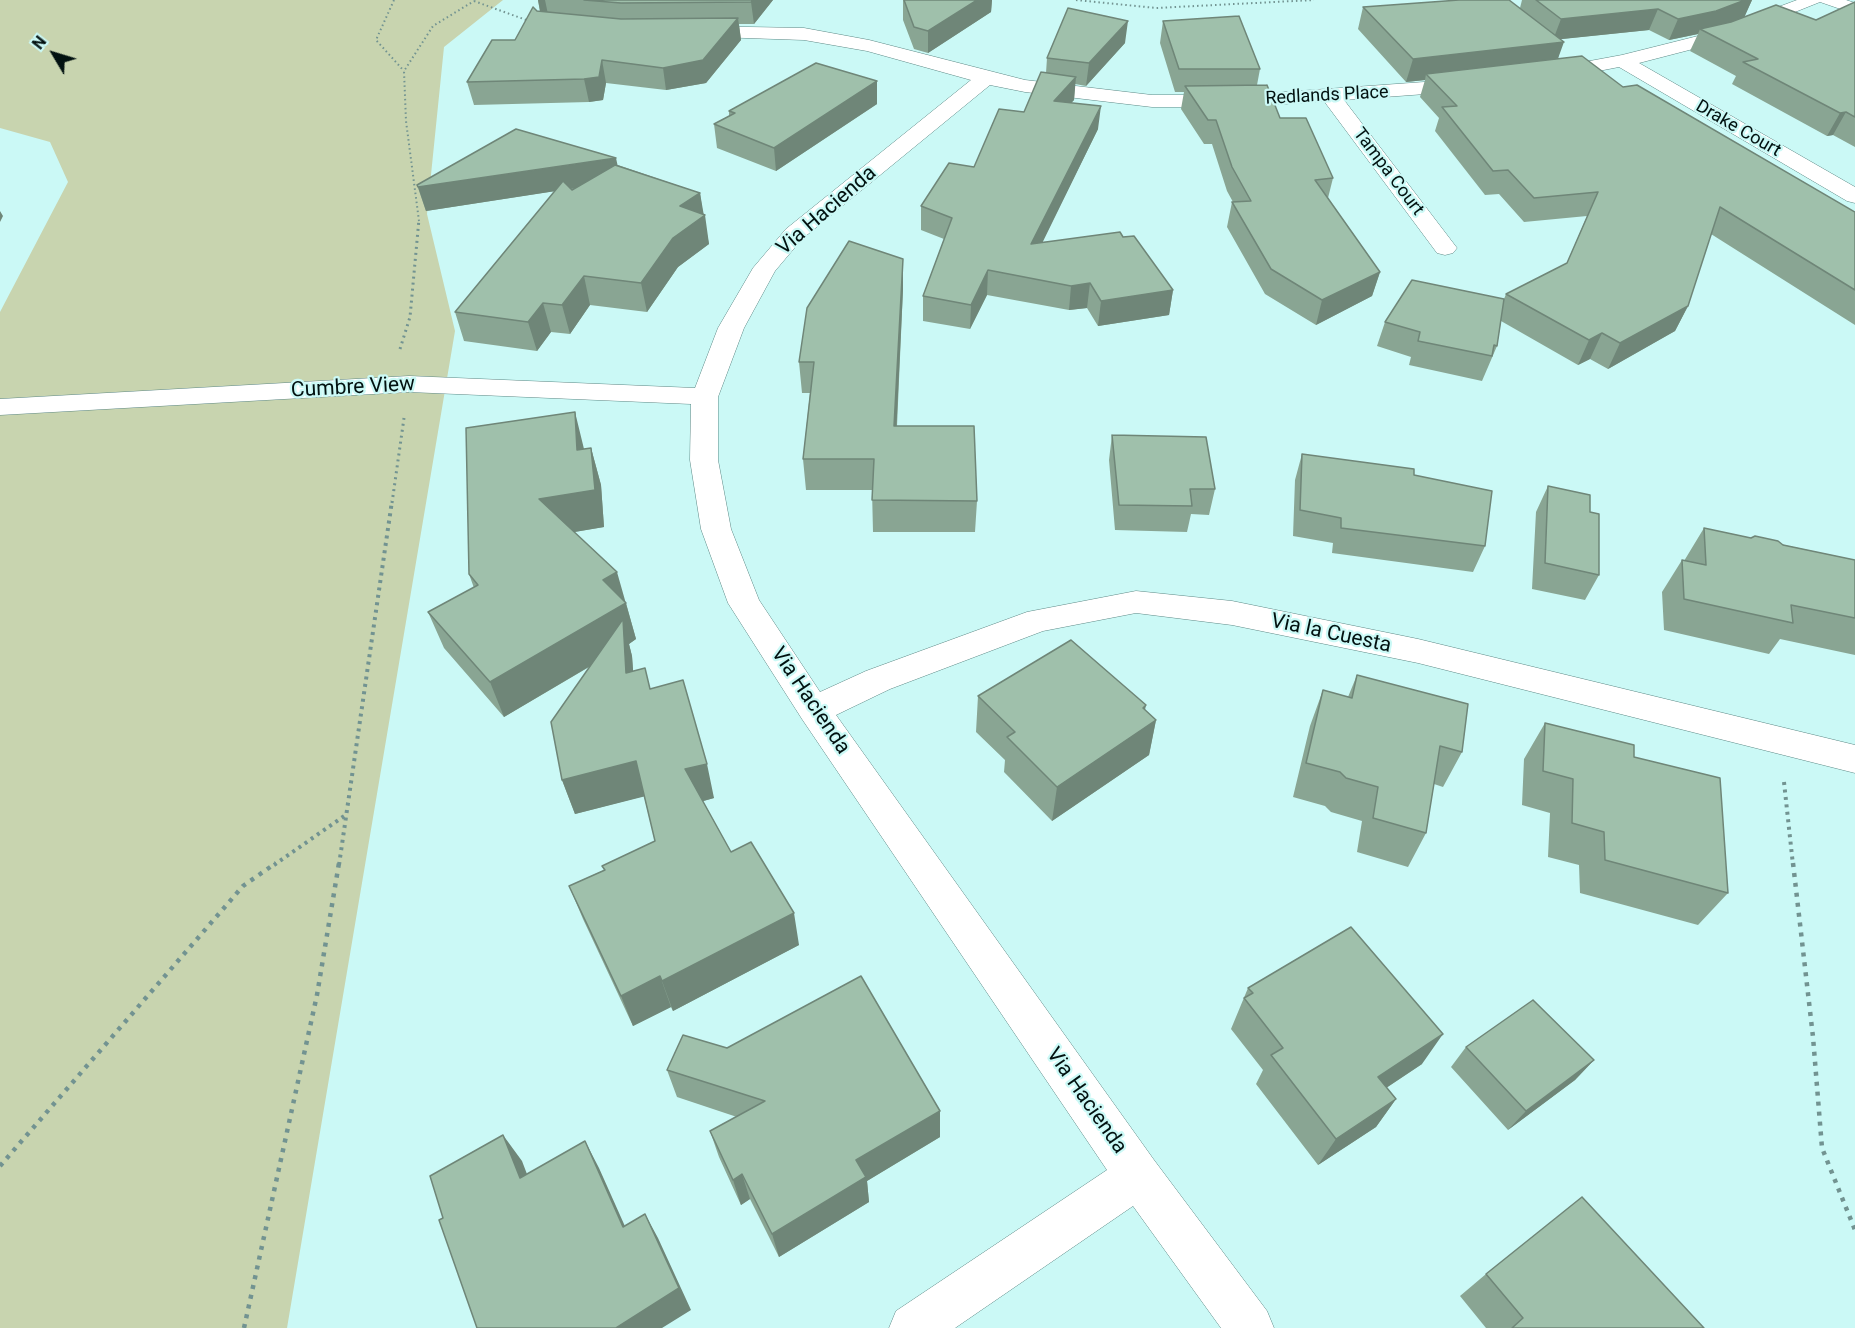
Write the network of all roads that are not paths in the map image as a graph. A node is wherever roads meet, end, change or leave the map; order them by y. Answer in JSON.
{"nodes":[{"id":1,"x":1813,"y":0,"type":"edge"},
{"id":2,"x":1828,"y":0,"type":"edge"},
{"id":3,"x":1855,"y":9,"type":"edge"},
{"id":4,"x":678,"y":32,"type":"edge"},
{"id":5,"x":1622,"y":61,"type":"junction"},
{"id":6,"x":1535,"y":76,"type":"edge"},
{"id":7,"x":986,"y":78,"type":"junction"},
{"id":8,"x":1490,"y":83,"type":"edge"},
{"id":9,"x":1330,"y":95,"type":"junction"},
{"id":10,"x":1855,"y":196,"type":"edge"},
{"id":11,"x":1445,"y":248,"type":"dead end"},
{"id":12,"x":705,"y":397,"type":"junction"},
{"id":13,"x":0,"y":407,"type":"edge"},
{"id":14,"x":814,"y":710,"type":"junction"},
{"id":15,"x":1855,"y":759,"type":"edge"},
{"id":16,"x":1138,"y":1176,"type":"junction"},
{"id":17,"x":913,"y":1328,"type":"edge"},
{"id":18,"x":1250,"y":1328,"type":"edge"}],
"edges":[{"from":1,"to":5,"type":"street"},
{"from":2,"to":3,"type":"street"},
{"from":4,"to":7,"type":"street","name":"Redlands Place"},
{"from":5,"to":6,"type":"street"},
{"from":5,"to":10,"type":"street","name":"Drake Court"},
{"from":7,"to":9,"type":"street","name":"Redlands Place"},
{"from":7,"to":12,"type":"street","name":"Via Hacienda"},
{"from":8,"to":9,"type":"street","name":"Redlands Place"},
{"from":9,"to":11,"type":"street","name":"Tampa Court"},
{"from":12,"to":13,"type":"street","name":"Cumbre View"},
{"from":12,"to":14,"type":"street","name":"Via Hacienda"},
{"from":14,"to":15,"type":"street","name":"Via la Cuesta"},
{"from":14,"to":16,"type":"street","name":"Via Hacienda"},
{"from":16,"to":17,"type":"street"},
{"from":16,"to":18,"type":"street","name":"Via Hacienda"}]}
